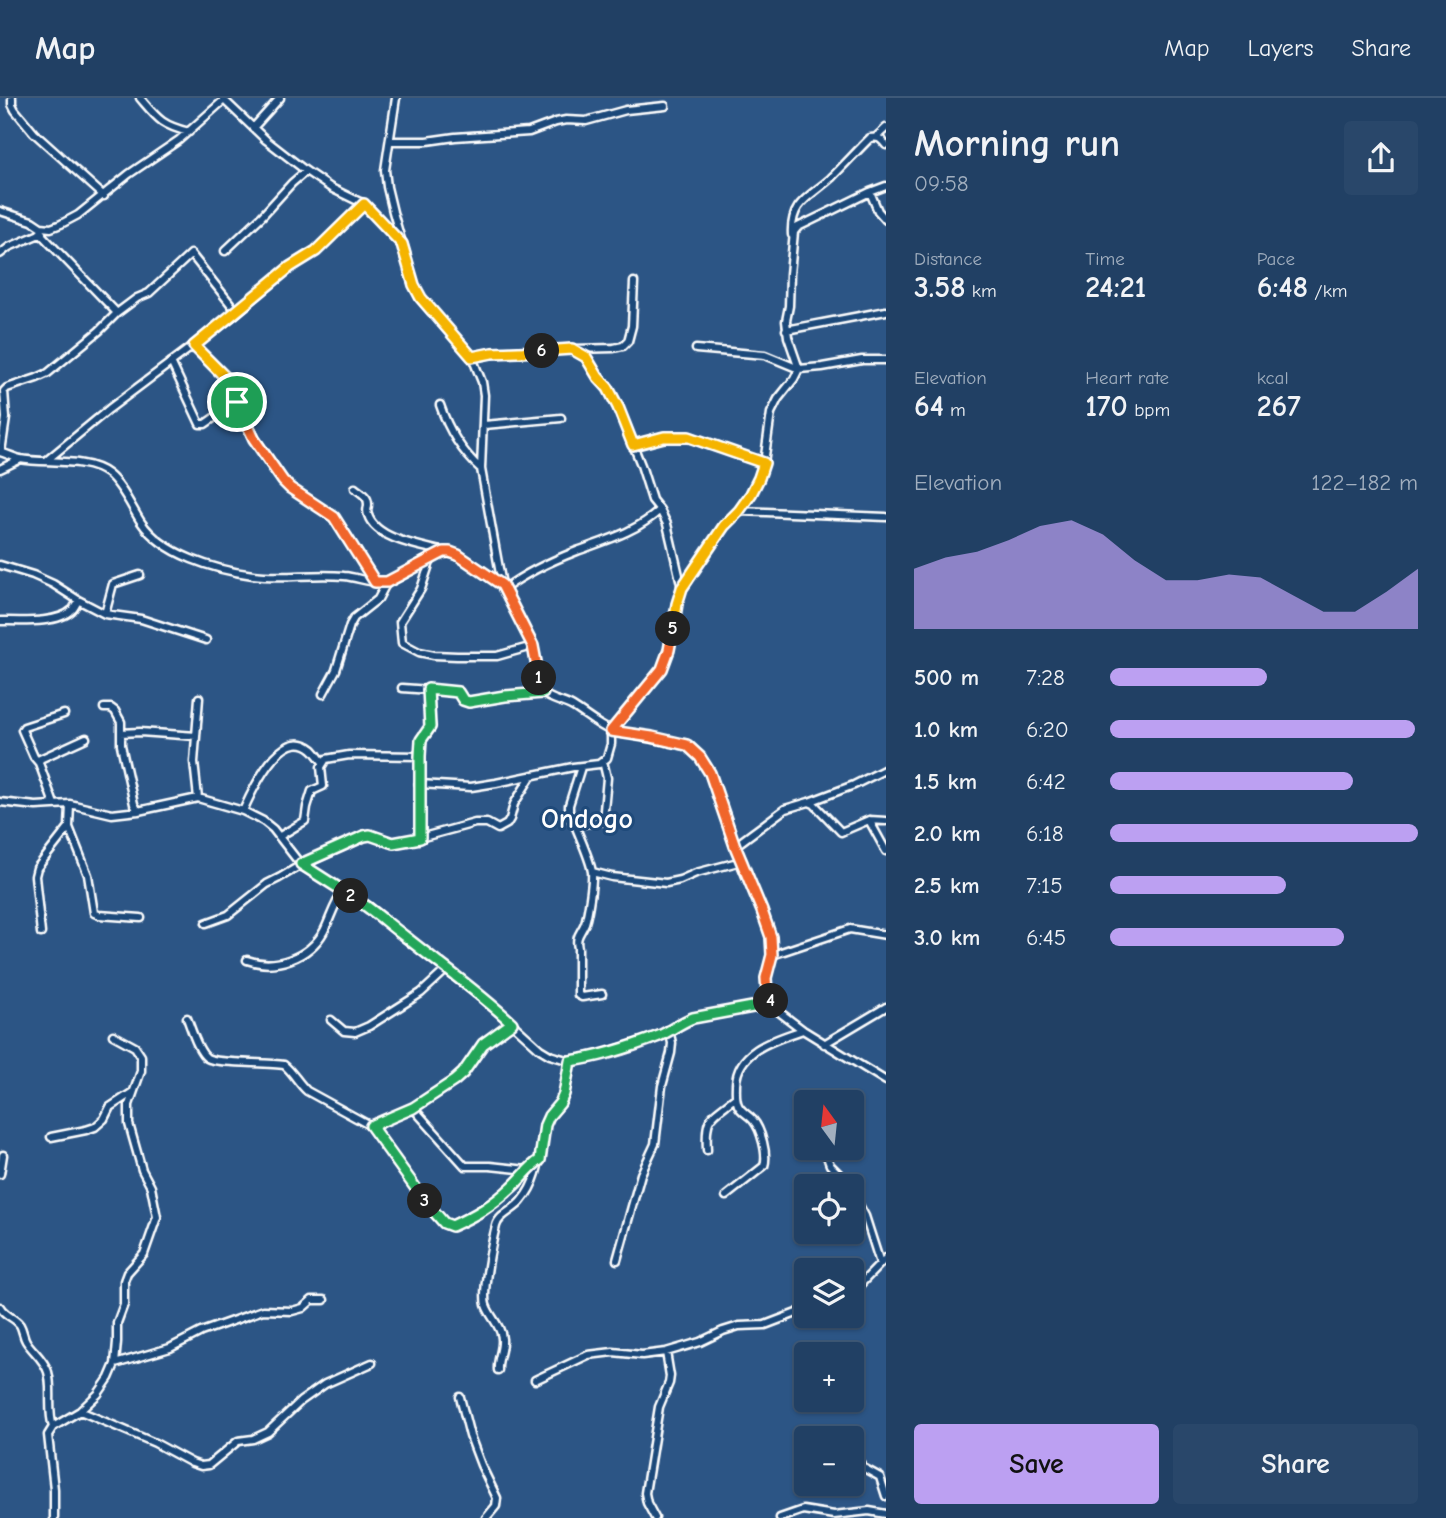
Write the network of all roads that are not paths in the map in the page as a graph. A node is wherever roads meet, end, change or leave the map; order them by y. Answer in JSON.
{"nodes":[{"id":1,"x":12,"y":98,"type":"edge"},
{"id":2,"x":140,"y":98,"type":"edge"},
{"id":3,"x":280,"y":98,"type":"edge"},
{"id":4,"x":396,"y":98,"type":"edge"},
{"id":5,"x":650,"y":98,"type":"edge"},
{"id":6,"x":223,"y":99,"type":"edge"},
{"id":7,"x":650,"y":106,"type":"junction"},
{"id":8,"x":665,"y":106,"type":"dead end"},
{"id":9,"x":253,"y":128,"type":"junction"},
{"id":10,"x":886,"y":128,"type":"edge"},
{"id":11,"x":189,"y":132,"type":"junction"},
{"id":12,"x":876,"y":136,"type":"junction"},
{"id":13,"x":390,"y":141,"type":"junction"},
{"id":14,"x":886,"y":145,"type":"edge"},
{"id":15,"x":306,"y":172,"type":"junction"},
{"id":16,"x":886,"y":186,"type":"edge"},
{"id":17,"x":870,"y":192,"type":"junction"},
{"id":18,"x":104,"y":196,"type":"junction"},
{"id":19,"x":364,"y":204,"type":"junction"},
{"id":20,"x":0,"y":211,"type":"edge"},
{"id":21,"x":886,"y":220,"type":"edge"},
{"id":22,"x":51,"y":228,"type":"junction"},
{"id":23,"x":40,"y":233,"type":"junction"},
{"id":24,"x":792,"y":237,"type":"junction"},
{"id":25,"x":402,"y":244,"type":"junction"},
{"id":26,"x":225,"y":251,"type":"dead end"},
{"id":27,"x":0,"y":254,"type":"edge"},
{"id":28,"x":634,"y":282,"type":"dead end"},
{"id":29,"x":886,"y":311,"type":"edge"},
{"id":30,"x":237,"y":312,"type":"junction"},
{"id":31,"x":117,"y":313,"type":"junction"},
{"id":32,"x":786,"y":330,"type":"junction"},
{"id":33,"x":194,"y":346,"type":"junction"},
{"id":34,"x":572,"y":349,"type":"junction"},
{"id":35,"x":696,"y":349,"type":"dead end"},
{"id":36,"x":472,"y":357,"type":"junction"},
{"id":37,"x":886,"y":360,"type":"edge"},
{"id":38,"x":171,"y":362,"type":"junction"},
{"id":39,"x":799,"y":369,"type":"junction"},
{"id":40,"x":237,"y":402,"type":"junction"},
{"id":41,"x":440,"y":405,"type":"dead end"},
{"id":42,"x":561,"y":418,"type":"dead end"},
{"id":43,"x":484,"y":425,"type":"junction"},
{"id":44,"x":633,"y":445,"type":"junction"},
{"id":45,"x":0,"y":453,"type":"edge"},
{"id":46,"x":21,"y":459,"type":"junction"},
{"id":47,"x":46,"y":461,"type":"junction"},
{"id":48,"x":764,"y":463,"type":"junction"},
{"id":49,"x":0,"y":469,"type":"edge"},
{"id":50,"x":481,"y":469,"type":"junction"},
{"id":51,"x":355,"y":488,"type":"dead end"},
{"id":52,"x":660,"y":510,"type":"junction"},
{"id":53,"x":739,"y":511,"type":"junction"},
{"id":54,"x":886,"y":517,"type":"edge"},
{"id":55,"x":444,"y":552,"type":"junction"},
{"id":56,"x":431,"y":559,"type":"junction"},
{"id":57,"x":0,"y":565,"type":"edge"},
{"id":58,"x":139,"y":575,"type":"dead end"},
{"id":59,"x":375,"y":582,"type":"junction"},
{"id":60,"x":387,"y":582,"type":"junction"},
{"id":61,"x":503,"y":587,"type":"junction"},
{"id":62,"x":682,"y":588,"type":"junction"},
{"id":63,"x":78,"y":600,"type":"junction"},
{"id":64,"x":105,"y":614,"type":"junction"},
{"id":65,"x":0,"y":621,"type":"edge"},
{"id":66,"x":206,"y":640,"type":"dead end"},
{"id":67,"x":533,"y":646,"type":"junction"},
{"id":68,"x":402,"y":688,"type":"dead end"},
{"id":69,"x":428,"y":689,"type":"junction"},
{"id":70,"x":543,"y":693,"type":"junction"},
{"id":71,"x":323,"y":694,"type":"dead end"},
{"id":72,"x":199,"y":698,"type":"dead end"},
{"id":73,"x":104,"y":708,"type":"dead end"},
{"id":74,"x":64,"y":714,"type":"dead end"},
{"id":75,"x":611,"y":731,"type":"junction"},
{"id":76,"x":121,"y":733,"type":"junction"},
{"id":77,"x":196,"y":736,"type":"junction"},
{"id":78,"x":86,"y":738,"type":"dead end"},
{"id":79,"x":420,"y":756,"type":"junction"},
{"id":80,"x":603,"y":761,"type":"junction"},
{"id":81,"x":323,"y":762,"type":"junction"},
{"id":82,"x":39,"y":763,"type":"junction"},
{"id":83,"x":581,"y":767,"type":"junction"},
{"id":84,"x":886,"y":769,"type":"edge"},
{"id":85,"x":532,"y":775,"type":"junction"},
{"id":86,"x":419,"y":784,"type":"junction"},
{"id":87,"x":198,"y":798,"type":"junction"},
{"id":88,"x":0,"y":802,"type":"edge"},
{"id":89,"x":809,"y":802,"type":"junction"},
{"id":90,"x":54,"y":804,"type":"junction"},
{"id":91,"x":70,"y":804,"type":"junction"},
{"id":92,"x":138,"y":811,"type":"junction"},
{"id":93,"x":243,"y":811,"type":"junction"},
{"id":94,"x":869,"y":820,"type":"junction"},
{"id":95,"x":886,"y":821,"type":"edge"},
{"id":96,"x":575,"y":825,"type":"junction"},
{"id":97,"x":69,"y":827,"type":"junction"},
{"id":98,"x":280,"y":836,"type":"junction"},
{"id":99,"x":420,"y":838,"type":"junction"},
{"id":100,"x":735,"y":846,"type":"junction"},
{"id":101,"x":886,"y":851,"type":"edge"},
{"id":102,"x":741,"y":861,"type":"junction"},
{"id":103,"x":301,"y":864,"type":"junction"},
{"id":104,"x":592,"y":872,"type":"junction"},
{"id":105,"x":344,"y":891,"type":"junction"},
{"id":106,"x":141,"y":918,"type":"dead end"},
{"id":107,"x":206,"y":923,"type":"dead end"},
{"id":108,"x":41,"y":933,"type":"dead end"},
{"id":109,"x":886,"y":935,"type":"edge"},
{"id":110,"x":772,"y":955,"type":"junction"},
{"id":111,"x":247,"y":960,"type":"dead end"},
{"id":112,"x":447,"y":969,"type":"junction"},
{"id":113,"x":602,"y":994,"type":"dead end"},
{"id":114,"x":886,"y":1007,"type":"edge"},
{"id":115,"x":774,"y":1008,"type":"junction"},
{"id":116,"x":187,"y":1018,"type":"dead end"},
{"id":117,"x":331,"y":1020,"type":"dead end"},
{"id":118,"x":512,"y":1023,"type":"junction"},
{"id":119,"x":670,"y":1030,"type":"junction"},
{"id":120,"x":803,"y":1030,"type":"junction"},
{"id":121,"x":113,"y":1035,"type":"dead end"},
{"id":122,"x":824,"y":1044,"type":"junction"},
{"id":123,"x":570,"y":1061,"type":"junction"},
{"id":124,"x":886,"y":1081,"type":"edge"},
{"id":125,"x":133,"y":1092,"type":"junction"},
{"id":126,"x":736,"y":1097,"type":"junction"},
{"id":127,"x":413,"y":1108,"type":"junction"},
{"id":128,"x":371,"y":1126,"type":"junction"},
{"id":129,"x":51,"y":1137,"type":"dead end"},
{"id":130,"x":707,"y":1150,"type":"dead end"},
{"id":131,"x":4,"y":1155,"type":"dead end"},
{"id":132,"x":540,"y":1160,"type":"junction"},
{"id":133,"x":828,"y":1160,"type":"edge"},
{"id":134,"x":527,"y":1170,"type":"junction"},
{"id":135,"x":0,"y":1174,"type":"edge"},
{"id":136,"x":839,"y":1174,"type":"edge"},
{"id":137,"x":726,"y":1196,"type":"dead end"},
{"id":138,"x":864,"y":1216,"type":"edge"},
{"id":139,"x":617,"y":1260,"type":"dead end"},
{"id":140,"x":883,"y":1260,"type":"edge"},
{"id":141,"x":864,"y":1280,"type":"edge"},
{"id":142,"x":324,"y":1300,"type":"dead end"},
{"id":143,"x":1,"y":1311,"type":"edge"},
{"id":144,"x":794,"y":1314,"type":"edge"},
{"id":145,"x":666,"y":1352,"type":"junction"},
{"id":146,"x":372,"y":1363,"type":"dead end"},
{"id":147,"x":114,"y":1364,"type":"junction"},
{"id":148,"x":498,"y":1370,"type":"dead end"},
{"id":149,"x":536,"y":1380,"type":"dead end"},
{"id":150,"x":460,"y":1397,"type":"dead end"},
{"id":151,"x":80,"y":1411,"type":"junction"},
{"id":152,"x":52,"y":1427,"type":"junction"},
{"id":153,"x":864,"y":1468,"type":"edge"},
{"id":154,"x":886,"y":1496,"type":"edge"},
{"id":155,"x":886,"y":1514,"type":"edge"},
{"id":156,"x":845,"y":1516,"type":"edge"},
{"id":157,"x":54,"y":1518,"type":"edge"},
{"id":158,"x":486,"y":1518,"type":"edge"},
{"id":159,"x":655,"y":1518,"type":"edge"},
{"id":160,"x":780,"y":1518,"type":"edge"}],
"edges":[{"from":1,"to":18,"type":"street"},
{"from":2,"to":11,"type":"street"},
{"from":3,"to":9,"type":"street"},
{"from":4,"to":13,"type":"street"},
{"from":5,"to":7,"type":"street"},
{"from":6,"to":9,"type":"street"},
{"from":6,"to":11,"type":"street"},
{"from":7,"to":8,"type":"street"},
{"from":7,"to":13,"type":"street"},
{"from":9,"to":15,"type":"street"},
{"from":10,"to":12,"type":"street"},
{"from":11,"to":18,"type":"street"},
{"from":12,"to":14,"type":"street"},
{"from":12,"to":24,"type":"street"},
{"from":13,"to":25,"type":"street"},
{"from":15,"to":19,"type":"street"},
{"from":15,"to":26,"type":"street"},
{"from":16,"to":17,"type":"street"},
{"from":17,"to":21,"type":"street"},
{"from":17,"to":24,"type":"street"},
{"from":18,"to":22,"type":"street"},
{"from":19,"to":25,"type":"street"},
{"from":19,"to":30,"type":"street"},
{"from":20,"to":22,"type":"street"},
{"from":22,"to":23,"type":"street"},
{"from":23,"to":27,"type":"street"},
{"from":23,"to":31,"type":"street"},
{"from":24,"to":32,"type":"street"},
{"from":25,"to":36,"type":"street"},
{"from":28,"to":34,"type":"street"},
{"from":29,"to":32,"type":"street"},
{"from":30,"to":31,"type":"street"},
{"from":30,"to":33,"type":"street"},
{"from":31,"to":45,"type":"street"},
{"from":32,"to":39,"type":"street"},
{"from":33,"to":38,"type":"street"},
{"from":33,"to":40,"type":"street"},
{"from":34,"to":36,"type":"street"},
{"from":34,"to":44,"type":"street"},
{"from":35,"to":39,"type":"street"},
{"from":36,"to":43,"type":"street"},
{"from":37,"to":39,"type":"street"},
{"from":38,"to":40,"type":"street"},
{"from":38,"to":47,"type":"street"},
{"from":39,"to":48,"type":"street"},
{"from":40,"to":59,"type":"street"},
{"from":41,"to":50,"type":"street"},
{"from":42,"to":43,"type":"street"},
{"from":43,"to":50,"type":"street"},
{"from":44,"to":48,"type":"street"},
{"from":44,"to":52,"type":"street"},
{"from":45,"to":46,"type":"street"},
{"from":46,"to":47,"type":"street"},
{"from":46,"to":49,"type":"street"},
{"from":47,"to":59,"type":"street"},
{"from":48,"to":53,"type":"street"},
{"from":50,"to":61,"type":"street"},
{"from":51,"to":55,"type":"street"},
{"from":52,"to":61,"type":"street"},
{"from":52,"to":62,"type":"street"},
{"from":53,"to":54,"type":"street"},
{"from":53,"to":62,"type":"street"},
{"from":55,"to":56,"type":"street"},
{"from":55,"to":61,"type":"street"},
{"from":56,"to":60,"type":"street"},
{"from":56,"to":67,"type":"street"},
{"from":57,"to":63,"type":"street"},
{"from":58,"to":64,"type":"street"},
{"from":59,"to":60,"type":"street"},
{"from":60,"to":71,"type":"street"},
{"from":61,"to":67,"type":"street"},
{"from":62,"to":75,"type":"street"},
{"from":63,"to":64,"type":"street"},
{"from":63,"to":65,"type":"street"},
{"from":64,"to":66,"type":"street"},
{"from":67,"to":70,"type":"street"},
{"from":68,"to":69,"type":"street"},
{"from":69,"to":70,"type":"street"},
{"from":69,"to":79,"type":"street"},
{"from":70,"to":75,"type":"street"},
{"from":72,"to":77,"type":"street"},
{"from":73,"to":76,"type":"street"},
{"from":74,"to":82,"type":"street"},
{"from":75,"to":80,"type":"street"},
{"from":75,"to":100,"type":"street"},
{"from":76,"to":77,"type":"street"},
{"from":76,"to":92,"type":"street"},
{"from":77,"to":87,"type":"street"},
{"from":78,"to":82,"type":"street"},
{"from":79,"to":81,"type":"street"},
{"from":79,"to":86,"type":"street"},
{"from":80,"to":83,"type":"street"},
{"from":80,"to":96,"type":"street"},
{"from":81,"to":93,"type":"street"},
{"from":81,"to":98,"type":"street"},
{"from":82,"to":90,"type":"street"},
{"from":83,"to":85,"type":"street"},
{"from":83,"to":96,"type":"street"},
{"from":84,"to":89,"type":"street"},
{"from":85,"to":86,"type":"street"},
{"from":85,"to":99,"type":"street"},
{"from":86,"to":99,"type":"street"},
{"from":87,"to":92,"type":"street"},
{"from":87,"to":93,"type":"street"},
{"from":88,"to":90,"type":"street"},
{"from":89,"to":94,"type":"street"},
{"from":89,"to":100,"type":"street"},
{"from":90,"to":91,"type":"street"},
{"from":91,"to":92,"type":"street"},
{"from":91,"to":97,"type":"street"},
{"from":93,"to":98,"type":"street"},
{"from":94,"to":95,"type":"street"},
{"from":94,"to":101,"type":"street"},
{"from":96,"to":104,"type":"street"},
{"from":97,"to":106,"type":"street"},
{"from":97,"to":108,"type":"street"},
{"from":98,"to":103,"type":"street"},
{"from":99,"to":103,"type":"street"},
{"from":100,"to":102,"type":"street"},
{"from":102,"to":104,"type":"street"},
{"from":102,"to":110,"type":"street"},
{"from":103,"to":105,"type":"street"},
{"from":103,"to":107,"type":"street"},
{"from":104,"to":113,"type":"street"},
{"from":105,"to":111,"type":"street"},
{"from":105,"to":112,"type":"street"},
{"from":109,"to":110,"type":"street"},
{"from":110,"to":115,"type":"street"},
{"from":112,"to":117,"type":"street"},
{"from":112,"to":118,"type":"street"},
{"from":114,"to":122,"type":"street"},
{"from":115,"to":119,"type":"street"},
{"from":115,"to":120,"type":"street"},
{"from":116,"to":128,"type":"street"},
{"from":118,"to":123,"type":"street"},
{"from":118,"to":127,"type":"street"},
{"from":119,"to":123,"type":"street"},
{"from":119,"to":139,"type":"street"},
{"from":120,"to":122,"type":"street"},
{"from":120,"to":126,"type":"street"},
{"from":121,"to":125,"type":"street"},
{"from":122,"to":124,"type":"street"},
{"from":123,"to":132,"type":"street"},
{"from":125,"to":129,"type":"street"},
{"from":125,"to":147,"type":"street"},
{"from":126,"to":130,"type":"street"},
{"from":126,"to":137,"type":"street"},
{"from":127,"to":128,"type":"street"},
{"from":127,"to":134,"type":"street"},
{"from":128,"to":134,"type":"street"},
{"from":131,"to":135,"type":"street"},
{"from":132,"to":134,"type":"street"},
{"from":132,"to":148,"type":"street"},
{"from":133,"to":136,"type":"street"},
{"from":138,"to":140,"type":"street"},
{"from":140,"to":141,"type":"street"},
{"from":142,"to":147,"type":"street"},
{"from":143,"to":152,"type":"street"},
{"from":144,"to":145,"type":"street"},
{"from":145,"to":149,"type":"street"},
{"from":145,"to":159,"type":"street"},
{"from":146,"to":151,"type":"street"},
{"from":147,"to":151,"type":"street"},
{"from":150,"to":158,"type":"street"},
{"from":151,"to":152,"type":"street"},
{"from":152,"to":157,"type":"street"},
{"from":153,"to":154,"type":"street"},
{"from":155,"to":156,"type":"street"},
{"from":156,"to":160,"type":"street"}]}
